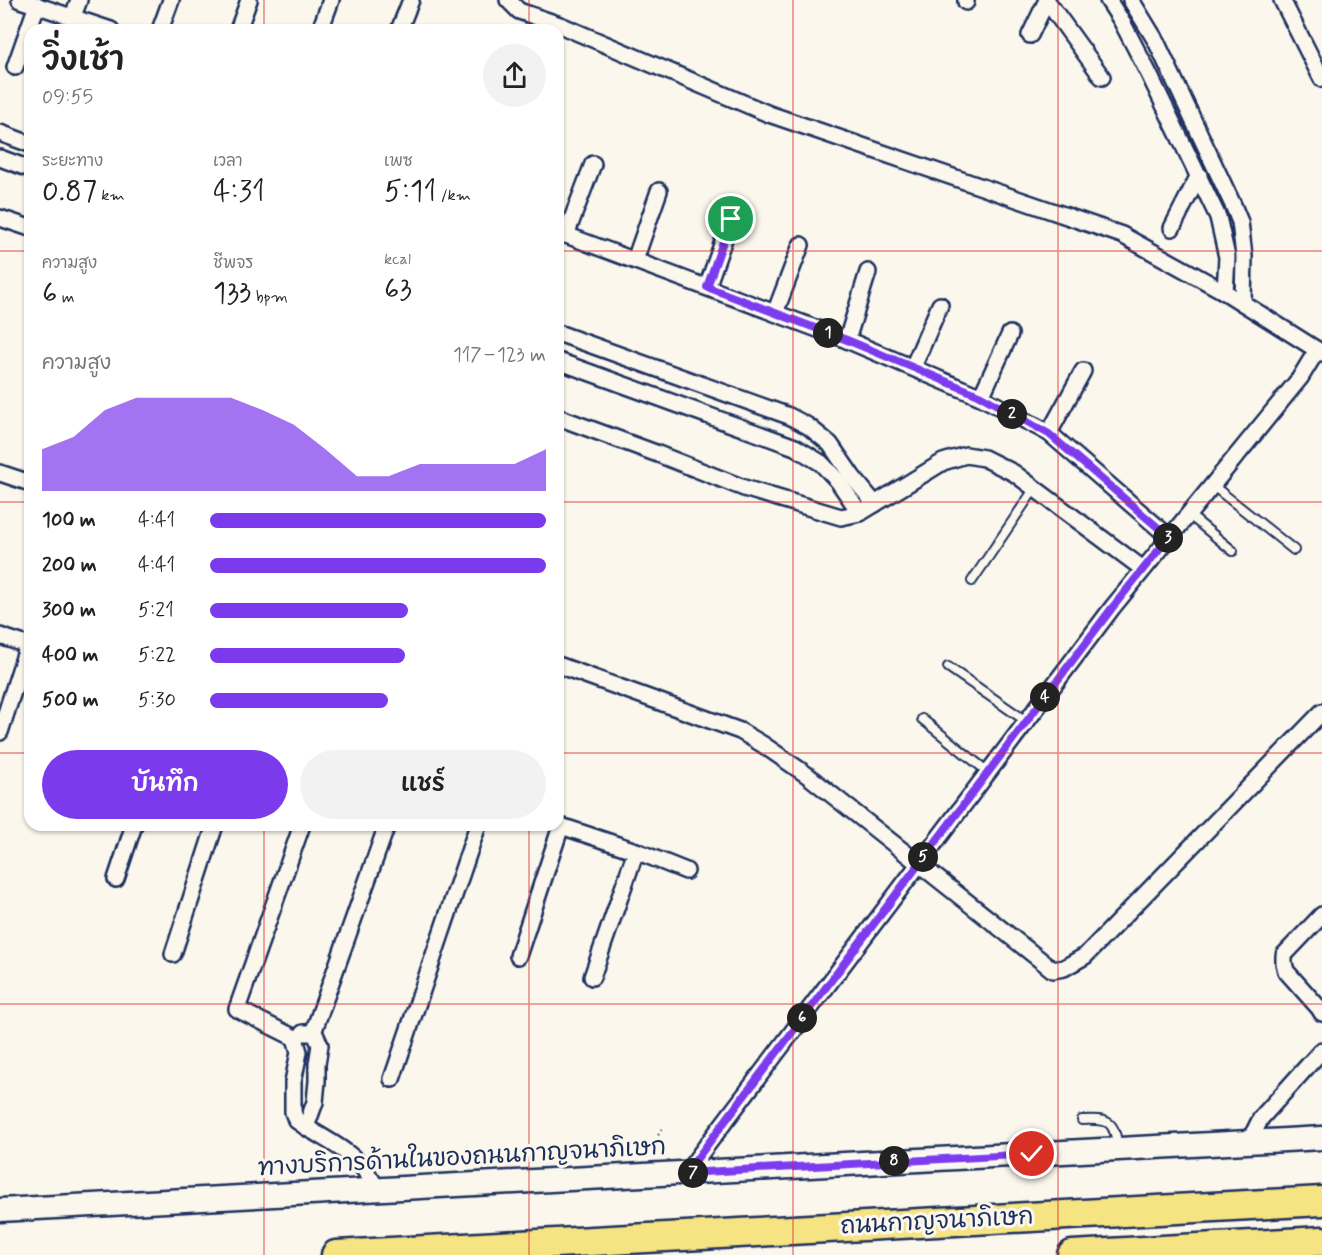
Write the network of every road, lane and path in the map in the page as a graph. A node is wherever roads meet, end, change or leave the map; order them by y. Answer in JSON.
{"nodes":[{"id":1,"x":20,"y":0,"type":"edge"},
{"id":2,"x":79,"y":0,"type":"edge"},
{"id":3,"x":171,"y":0,"type":"edge"},
{"id":4,"x":249,"y":0,"type":"edge"},
{"id":5,"x":331,"y":0,"type":"edge"},
{"id":6,"x":411,"y":0,"type":"edge"},
{"id":7,"x":508,"y":0,"type":"edge"},
{"id":8,"x":1108,"y":0,"type":"edge"},
{"id":9,"x":1131,"y":0,"type":"edge"},
{"id":10,"x":1282,"y":0,"type":"edge"},
{"id":11,"x":1047,"y":1,"type":"edge"},
{"id":12,"x":37,"y":5,"type":"junction"},
{"id":13,"x":73,"y":16,"type":"junction"},
{"id":14,"x":30,"y":24,"type":"edge"},
{"id":15,"x":94,"y":24,"type":"edge"},
{"id":16,"x":162,"y":24,"type":"edge"},
{"id":17,"x":240,"y":24,"type":"edge"},
{"id":18,"x":322,"y":24,"type":"edge"},
{"id":19,"x":401,"y":24,"type":"edge"},
{"id":20,"x":557,"y":24,"type":"edge"},
{"id":21,"x":564,"y":27,"type":"edge"},
{"id":22,"x":1030,"y":35,"type":"dead end"},
{"id":23,"x":24,"y":42,"type":"edge"},
{"id":24,"x":15,"y":67,"type":"dead end"},
{"id":25,"x":1102,"y":77,"type":"dead end"},
{"id":26,"x":1322,"y":79,"type":"edge"},
{"id":27,"x":0,"y":133,"type":"edge"},
{"id":28,"x":24,"y":142,"type":"edge"},
{"id":29,"x":0,"y":158,"type":"edge"},
{"id":30,"x":592,"y":164,"type":"dead end"},
{"id":31,"x":24,"y":167,"type":"edge"},
{"id":32,"x":1199,"y":175,"type":"junction"},
{"id":33,"x":659,"y":191,"type":"dead end"},
{"id":34,"x":0,"y":218,"type":"edge"},
{"id":35,"x":731,"y":219,"type":"dead end"},
{"id":36,"x":24,"y":226,"type":"edge"},
{"id":37,"x":564,"y":228,"type":"edge"},
{"id":38,"x":1172,"y":228,"type":"dead end"},
{"id":39,"x":564,"y":234,"type":"edge"},
{"id":40,"x":801,"y":245,"type":"dead end"},
{"id":41,"x":635,"y":260,"type":"junction"},
{"id":42,"x":868,"y":272,"type":"dead end"},
{"id":43,"x":707,"y":287,"type":"junction"},
{"id":44,"x":1225,"y":292,"type":"junction"},
{"id":45,"x":1243,"y":303,"type":"junction"},
{"id":46,"x":940,"y":305,"type":"dead end"},
{"id":47,"x":776,"y":313,"type":"junction"},
{"id":48,"x":1010,"y":334,"type":"dead end"},
{"id":49,"x":564,"y":335,"type":"edge"},
{"id":50,"x":847,"y":340,"type":"junction"},
{"id":51,"x":1320,"y":351,"type":"edge"},
{"id":52,"x":564,"y":363,"type":"edge"},
{"id":53,"x":913,"y":367,"type":"junction"},
{"id":54,"x":1083,"y":371,"type":"dead end"},
{"id":55,"x":981,"y":396,"type":"junction"},
{"id":56,"x":564,"y":419,"type":"edge"},
{"id":57,"x":1049,"y":434,"type":"junction"},
{"id":58,"x":0,"y":473,"type":"edge"},
{"id":59,"x":24,"y":481,"type":"edge"},
{"id":60,"x":1212,"y":485,"type":"junction"},
{"id":61,"x":1035,"y":488,"type":"junction"},
{"id":62,"x":875,"y":504,"type":"junction"},
{"id":63,"x":860,"y":513,"type":"junction"},
{"id":64,"x":1188,"y":514,"type":"junction"},
{"id":65,"x":1169,"y":537,"type":"junction"},
{"id":66,"x":1294,"y":550,"type":"dead end"},
{"id":67,"x":1233,"y":551,"type":"dead end"},
{"id":68,"x":1143,"y":568,"type":"junction"},
{"id":69,"x":972,"y":581,"type":"dead end"},
{"id":70,"x":0,"y":636,"type":"edge"},
{"id":71,"x":24,"y":644,"type":"edge"},
{"id":72,"x":24,"y":661,"type":"edge"},
{"id":73,"x":564,"y":667,"type":"edge"},
{"id":74,"x":948,"y":667,"type":"dead end"},
{"id":75,"x":1322,"y":712,"type":"edge"},
{"id":76,"x":922,"y":719,"type":"dead end"},
{"id":77,"x":1026,"y":722,"type":"junction"},
{"id":78,"x":0,"y":732,"type":"edge"},
{"id":79,"x":988,"y":772,"type":"junction"},
{"id":80,"x":564,"y":826,"type":"edge"},
{"id":81,"x":132,"y":831,"type":"edge"},
{"id":82,"x":213,"y":831,"type":"edge"},
{"id":83,"x":300,"y":831,"type":"edge"},
{"id":84,"x":385,"y":831,"type":"edge"},
{"id":85,"x":476,"y":831,"type":"edge"},
{"id":86,"x":558,"y":831,"type":"edge"},
{"id":87,"x":636,"y":851,"type":"junction"},
{"id":88,"x":918,"y":865,"type":"junction"},
{"id":89,"x":686,"y":871,"type":"dead end"},
{"id":90,"x":116,"y":879,"type":"dead end"},
{"id":91,"x":1322,"y":915,"type":"edge"},
{"id":92,"x":173,"y":954,"type":"dead end"},
{"id":93,"x":518,"y":956,"type":"dead end"},
{"id":94,"x":592,"y":976,"type":"dead end"},
{"id":95,"x":1322,"y":1013,"type":"edge"},
{"id":96,"x":313,"y":1033,"type":"junction"},
{"id":97,"x":296,"y":1038,"type":"junction"},
{"id":98,"x":1322,"y":1050,"type":"edge"},
{"id":99,"x":392,"y":1079,"type":"dead end"},
{"id":100,"x":1082,"y":1120,"type":"dead end"},
{"id":101,"x":306,"y":1127,"type":"junction"},
{"id":102,"x":663,"y":1127,"type":"dead end"},
{"id":103,"x":1322,"y":1138,"type":"edge"},
{"id":104,"x":1249,"y":1142,"type":"junction"},
{"id":105,"x":1118,"y":1149,"type":"junction"},
{"id":106,"x":686,"y":1173,"type":"junction"},
{"id":107,"x":635,"y":1176,"type":"junction"},
{"id":108,"x":376,"y":1190,"type":"junction"},
{"id":109,"x":1322,"y":1201,"type":"edge"},
{"id":110,"x":0,"y":1210,"type":"edge"},
{"id":111,"x":1322,"y":1241,"type":"edge"},
{"id":112,"x":336,"y":1255,"type":"edge"},
{"id":113,"x":1072,"y":1255,"type":"edge"}],
"edges":[{"from":1,"to":12,"type":"street"},
{"from":2,"to":13,"type":"street"},
{"from":3,"to":16,"type":"street"},
{"from":4,"to":17,"type":"street"},
{"from":5,"to":18,"type":"street"},
{"from":6,"to":19,"type":"street"},
{"from":7,"to":20,"type":"street"},
{"from":8,"to":32,"type":"street"},
{"from":9,"to":45,"type":"street"},
{"from":10,"to":26,"type":"street"},
{"from":11,"to":22,"type":"street"},
{"from":11,"to":25,"type":"street"},
{"from":12,"to":13,"type":"street"},
{"from":12,"to":14,"type":"street"},
{"from":13,"to":15,"type":"street"},
{"from":21,"to":44,"type":"street"},
{"from":23,"to":24,"type":"street"},
{"from":27,"to":28,"type":"street"},
{"from":29,"to":31,"type":"street"},
{"from":30,"to":37,"type":"street"},
{"from":32,"to":38,"type":"street"},
{"from":32,"to":44,"type":"street"},
{"from":33,"to":41,"type":"street"},
{"from":34,"to":36,"type":"street"},
{"from":35,"to":43,"type":"street"},
{"from":39,"to":41,"type":"street"},
{"from":40,"to":47,"type":"street"},
{"from":41,"to":43,"type":"street"},
{"from":42,"to":50,"type":"street"},
{"from":43,"to":47,"type":"street"},
{"from":44,"to":45,"type":"street"},
{"from":45,"to":51,"type":"street"},
{"from":46,"to":53,"type":"street"},
{"from":47,"to":50,"type":"street"},
{"from":48,"to":55,"type":"street"},
{"from":49,"to":62,"type":"street"},
{"from":50,"to":53,"type":"street"},
{"from":51,"to":60,"type":"street"},
{"from":52,"to":63,"type":"street"},
{"from":53,"to":55,"type":"street"},
{"from":54,"to":57,"type":"street"},
{"from":55,"to":57,"type":"street"},
{"from":56,"to":63,"type":"street"},
{"from":57,"to":65,"type":"street"},
{"from":58,"to":59,"type":"street"},
{"from":60,"to":64,"type":"street"},
{"from":60,"to":66,"type":"lane"},
{"from":61,"to":62,"type":"street"},
{"from":61,"to":68,"type":"street"},
{"from":61,"to":69,"type":"lane"},
{"from":62,"to":63,"type":"street"},
{"from":64,"to":65,"type":"street"},
{"from":64,"to":67,"type":"lane"},
{"from":65,"to":68,"type":"street"},
{"from":68,"to":77,"type":"street"},
{"from":70,"to":71,"type":"street"},
{"from":72,"to":78,"type":"street"},
{"from":73,"to":88,"type":"street"},
{"from":74,"to":77,"type":"lane"},
{"from":75,"to":88,"type":"street"},
{"from":76,"to":79,"type":"lane"},
{"from":77,"to":79,"type":"street"},
{"from":79,"to":88,"type":"street"},
{"from":80,"to":87,"type":"street"},
{"from":81,"to":90,"type":"street"},
{"from":82,"to":92,"type":"street"},
{"from":83,"to":97,"type":"street"},
{"from":84,"to":96,"type":"street"},
{"from":85,"to":99,"type":"street"},
{"from":86,"to":93,"type":"street"},
{"from":87,"to":89,"type":"street"},
{"from":87,"to":94,"type":"street"},
{"from":88,"to":106,"type":"street"},
{"from":91,"to":95,"type":"street"},
{"from":96,"to":97,"type":"street"},
{"from":96,"to":101,"type":"street"},
{"from":97,"to":101,"type":"street"},
{"from":98,"to":104,"type":"street"},
{"from":100,"to":105,"type":"lane"},
{"from":101,"to":108,"type":"street"},
{"from":102,"to":107,"type":"path"},
{"from":103,"to":104,"type":"main road","name":"ทางบริการด้านในของถนนกาญจนาภิเษก"},
{"from":104,"to":105,"type":"main road","name":"ทางบริการด้านในของถนนกาญจนาภิเษก"},
{"from":105,"to":106,"type":"main road","name":"ทางบริการด้านในของถนนกาญจนาภิเษก"},
{"from":106,"to":107,"type":"main road","name":"ทางบริการด้านในของถนนกาญจนาภิเษก"},
{"from":107,"to":108,"type":"main road","name":"ทางบริการด้านในของถนนกาญจนาภิเษก"},
{"from":108,"to":110,"type":"main road","name":"ทางบริการด้านในของถนนกาญจนาภิเษก"},
{"from":109,"to":112,"type":"highway","name":"ถนนกาญจนาภิเษก"},
{"from":111,"to":113,"type":"highway"}]}
